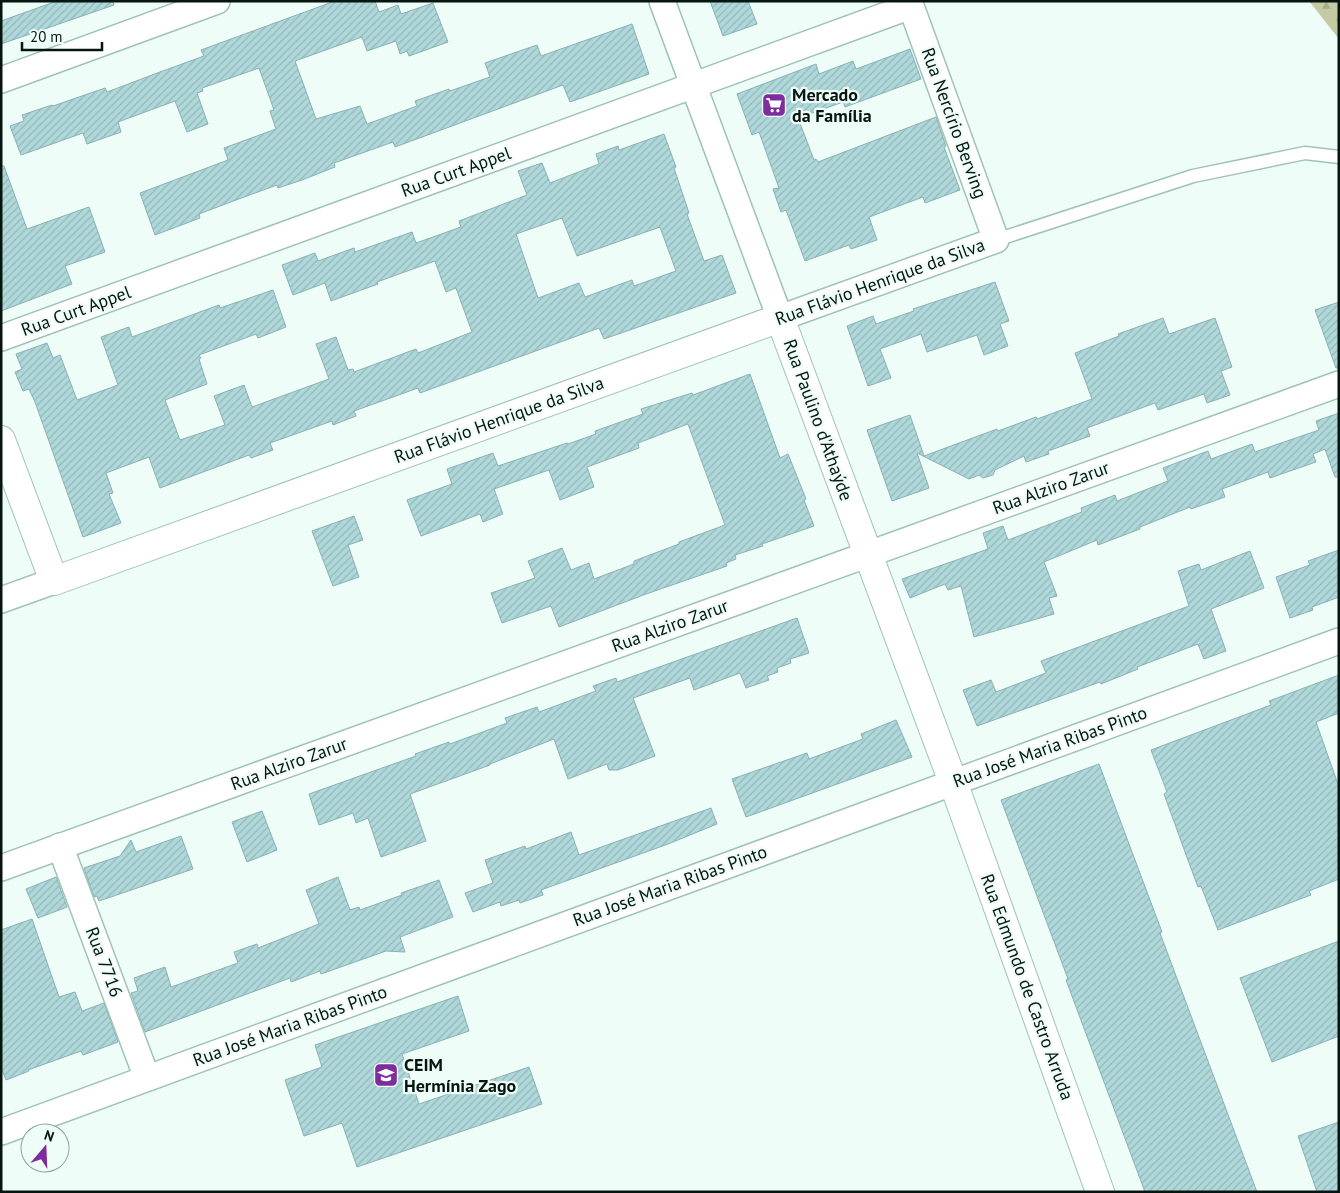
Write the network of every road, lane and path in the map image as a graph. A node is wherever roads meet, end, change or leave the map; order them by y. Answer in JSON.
{"nodes":[{"id":1,"x":217,"y":1,"type":"edge"},
{"id":2,"x":662,"y":1,"type":"edge"},
{"id":3,"x":911,"y":6,"type":"joint"},
{"id":4,"x":1,"y":80,"type":"edge"},
{"id":5,"x":693,"y":85,"type":"junction"},
{"id":6,"x":1339,"y":157,"type":"edge"},
{"id":7,"x":996,"y":240,"type":"junction"},
{"id":8,"x":780,"y":318,"type":"junction"},
{"id":9,"x":1,"y":338,"type":"edge"},
{"id":10,"x":1339,"y":384,"type":"edge"},
{"id":11,"x":1,"y":440,"type":"edge"},
{"id":12,"x":868,"y":554,"type":"junction"},
{"id":13,"x":54,"y":581,"type":"junction"},
{"id":14,"x":1,"y":600,"type":"edge"},
{"id":15,"x":1339,"y":641,"type":"edge"},
{"id":16,"x":953,"y":782,"type":"junction"},
{"id":17,"x":60,"y":846,"type":"junction"},
{"id":18,"x":1,"y":868,"type":"edge"},
{"id":19,"x":147,"y":1078,"type":"junction"},
{"id":20,"x":1,"y":1132,"type":"edge"},
{"id":21,"x":1100,"y":1192,"type":"edge"}],
"edges":[{"from":1,"to":4,"type":"street"},
{"from":2,"to":5,"type":"street","name":"Rua Paulino d'Athaýde"},
{"from":3,"to":5,"type":"street","name":"Rua Curt Appel"},
{"from":3,"to":7,"type":"street","name":"Rua Nercírio Berving"},
{"from":5,"to":8,"type":"street","name":"Rua Paulino d'Athaýde"},
{"from":5,"to":9,"type":"street","name":"Rua Curt Appel"},
{"from":6,"to":7,"type":"lane"},
{"from":7,"to":8,"type":"street","name":"Rua Flávio Henrique da Silva"},
{"from":8,"to":12,"type":"street","name":"Rua Paulino d'Athaýde"},
{"from":8,"to":13,"type":"street","name":"Rua Flávio Henrique da Silva"},
{"from":10,"to":12,"type":"street","name":"Rua Alziro Zarur"},
{"from":11,"to":13,"type":"street"},
{"from":12,"to":16,"type":"street","name":"Rua Paulino d'Athaýde"},
{"from":12,"to":17,"type":"street","name":"Rua Alziro Zarur"},
{"from":13,"to":14,"type":"street","name":"Rua Flávio Henrique da Silva"},
{"from":15,"to":16,"type":"street","name":"Rua José Maria Ribas Pinto"},
{"from":16,"to":19,"type":"street","name":"Rua José Maria Ribas Pinto"},
{"from":16,"to":21,"type":"street","name":"Rua Edmundo de Castro Arruda"},
{"from":17,"to":18,"type":"street","name":"Rua Alziro Zarur"},
{"from":17,"to":19,"type":"street","name":"Rua 7716"},
{"from":19,"to":20,"type":"street","name":"Rua José Maria Ribas Pinto"}]}
